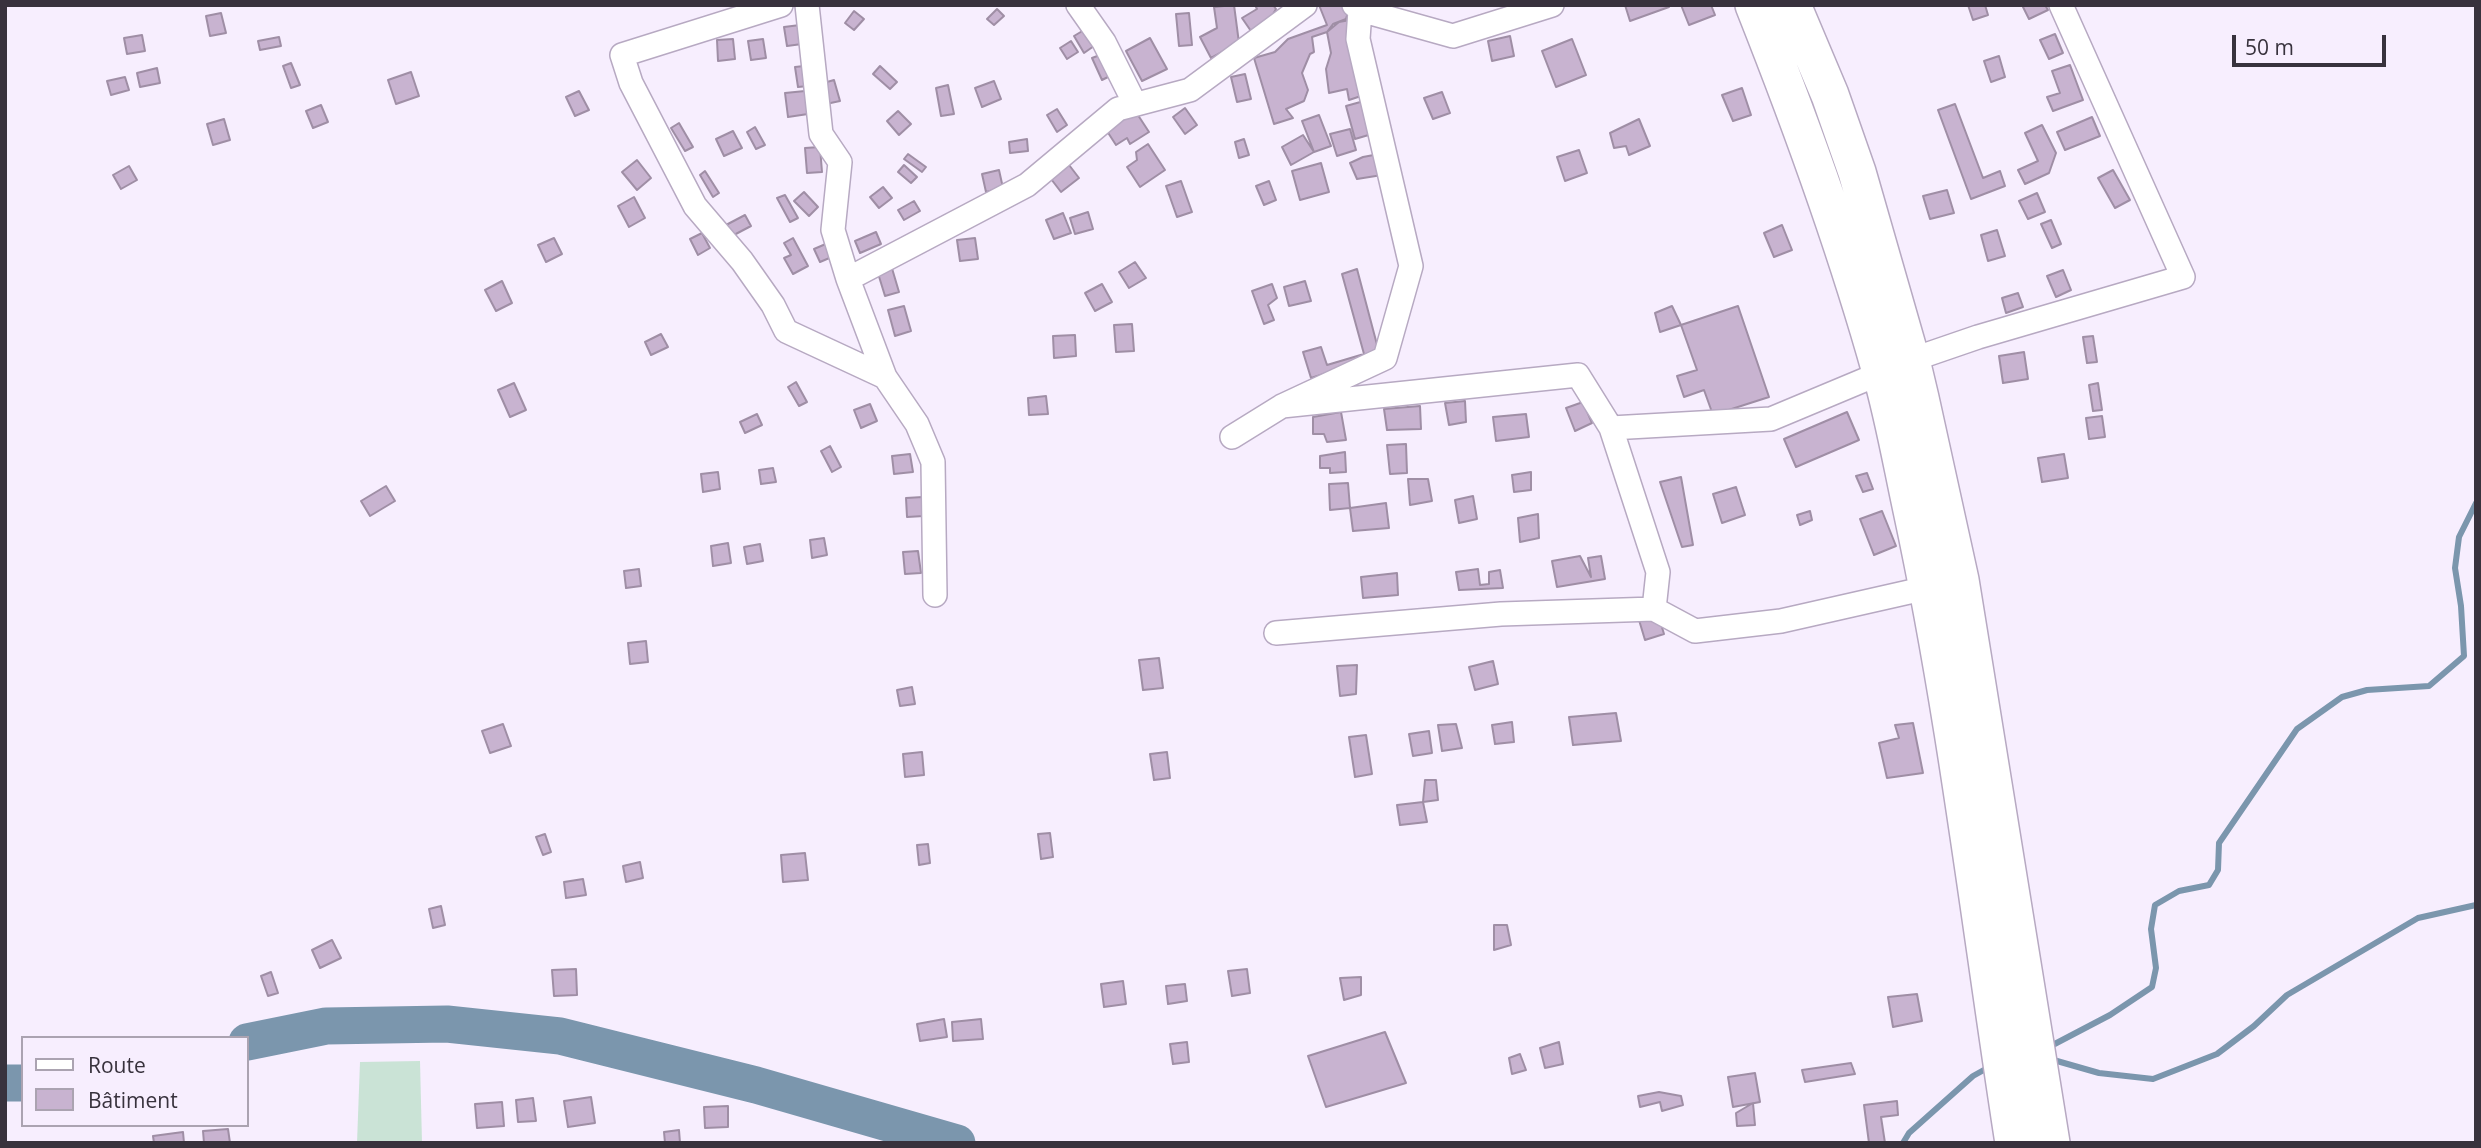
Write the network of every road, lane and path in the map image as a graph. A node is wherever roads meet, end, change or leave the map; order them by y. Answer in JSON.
{"nodes":[{"id":1,"x":781,"y":5,"type":"edge"},
{"id":2,"x":807,"y":5,"type":"edge"},
{"id":3,"x":1078,"y":5,"type":"edge"},
{"id":4,"x":1305,"y":5,"type":"edge"},
{"id":5,"x":1552,"y":5,"type":"edge"},
{"id":6,"x":1754,"y":5,"type":"edge"},
{"id":7,"x":1792,"y":5,"type":"edge"},
{"id":8,"x":2061,"y":5,"type":"edge"},
{"id":9,"x":1357,"y":8,"type":"edge"},
{"id":10,"x":1135,"y":104,"type":"junction"},
{"id":11,"x":848,"y":279,"type":"junction"},
{"id":12,"x":1896,"y":367,"type":"junction"},
{"id":13,"x":884,"y":377,"type":"junction"},
{"id":14,"x":1282,"y":406,"type":"junction"},
{"id":15,"x":1611,"y":428,"type":"junction"},
{"id":16,"x":1232,"y":437,"type":"dead end"},
{"id":17,"x":1945,"y":584,"type":"junction"},
{"id":18,"x":935,"y":595,"type":"dead end"},
{"id":19,"x":1654,"y":609,"type":"junction"},
{"id":20,"x":1276,"y":633,"type":"dead end"},
{"id":21,"x":2014,"y":1143,"type":"edge"},
{"id":22,"x":2051,"y":1143,"type":"edge"}],
"edges":[{"from":1,"to":13,"type":"street"},
{"from":2,"to":11,"type":"street"},
{"from":3,"to":10,"type":"street"},
{"from":4,"to":10,"type":"street"},
{"from":5,"to":9,"type":"street"},
{"from":6,"to":12,"type":"main road"},
{"from":7,"to":12,"type":"main road"},
{"from":8,"to":12,"type":"street"},
{"from":9,"to":14,"type":"street"},
{"from":10,"to":11,"type":"street"},
{"from":11,"to":13,"type":"street"},
{"from":12,"to":15,"type":"street"},
{"from":12,"to":17,"type":"main road"},
{"from":13,"to":18,"type":"street"},
{"from":14,"to":15,"type":"street"},
{"from":14,"to":16,"type":"street"},
{"from":15,"to":19,"type":"street"},
{"from":17,"to":19,"type":"street"},
{"from":17,"to":21,"type":"main road"},
{"from":17,"to":22,"type":"main road"},
{"from":19,"to":20,"type":"street"}]}
